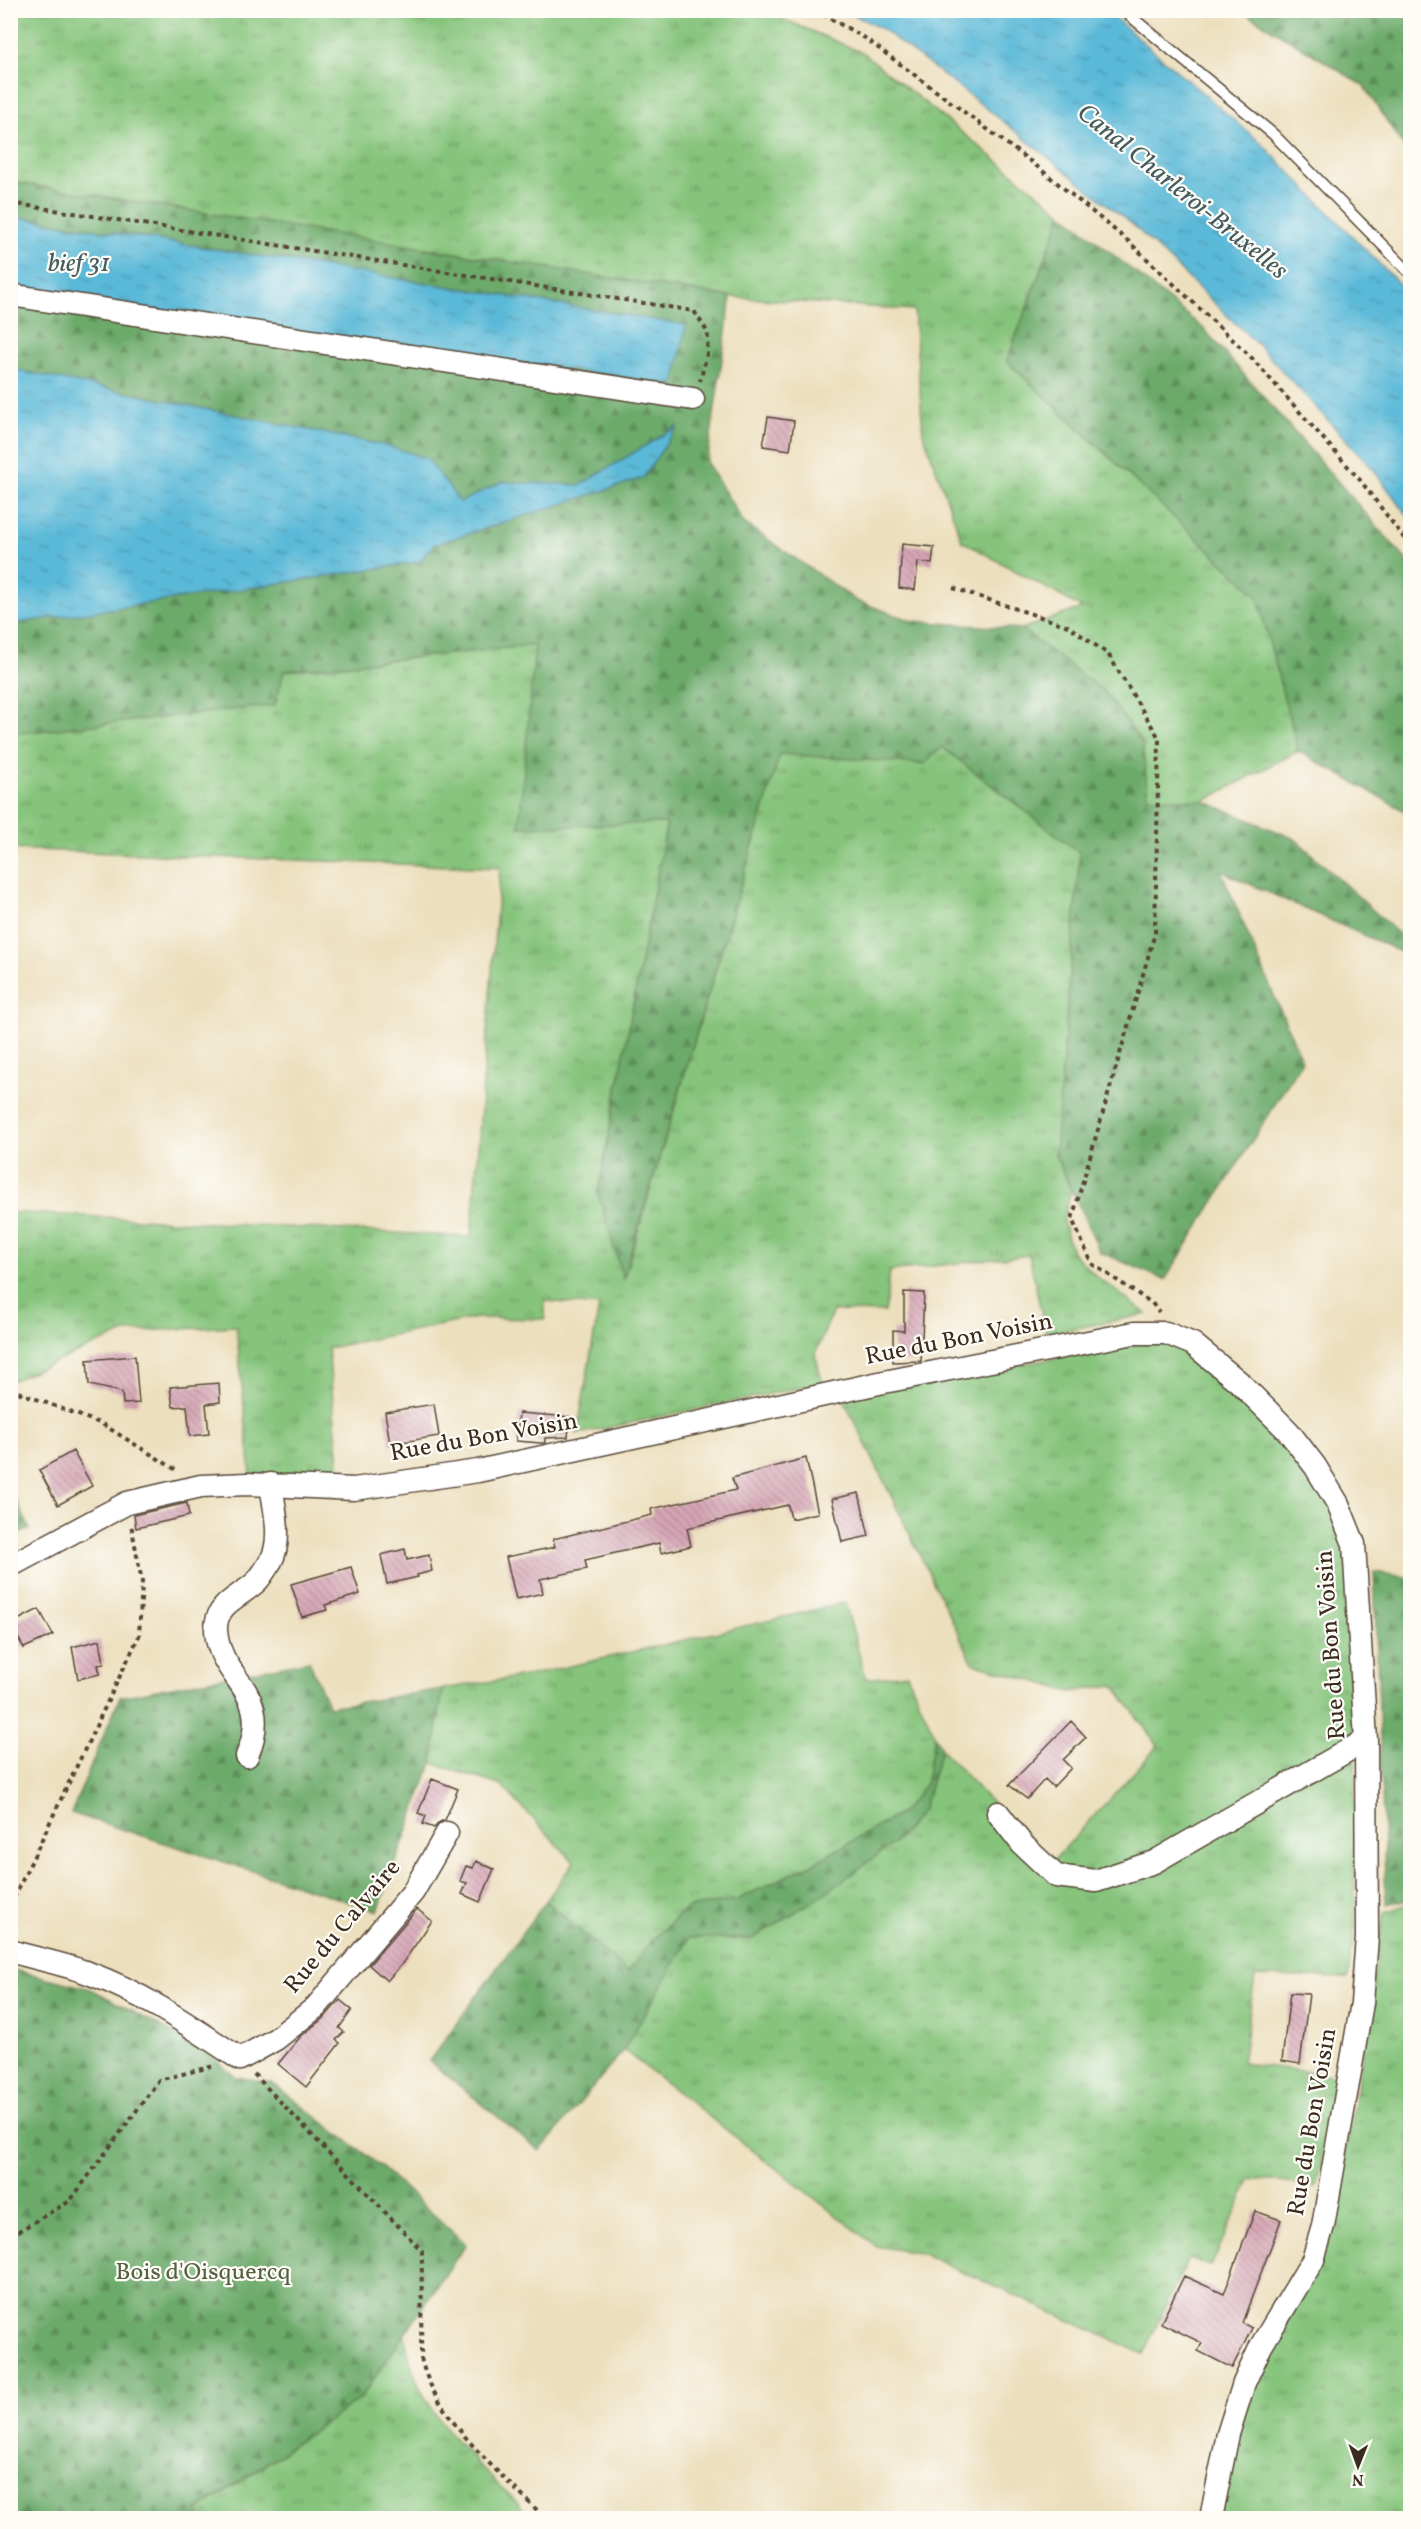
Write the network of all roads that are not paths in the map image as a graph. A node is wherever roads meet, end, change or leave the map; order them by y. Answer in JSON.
{"nodes":[{"id":1,"x":1123,"y":10,"type":"edge"},
{"id":2,"x":1410,"y":273,"type":"edge"},
{"id":3,"x":10,"y":295,"type":"edge"},
{"id":4,"x":693,"y":399,"type":"road end"},
{"id":5,"x":272,"y":1484,"type":"junction"},
{"id":6,"x":10,"y":1566,"type":"edge"},
{"id":7,"x":1366,"y":1740,"type":"junction"},
{"id":8,"x":247,"y":1756,"type":"dead end"},
{"id":9,"x":998,"y":1814,"type":"dead end"},
{"id":10,"x":447,"y":1833,"type":"dead end"},
{"id":11,"x":10,"y":1951,"type":"edge"},
{"id":12,"x":1211,"y":2518,"type":"edge"}],
"edges":[{"from":1,"to":2,"type":"lane"},
{"from":3,"to":4,"type":"street"},
{"from":5,"to":6,"type":"street","name":"Rue du Bon Voisin"},
{"from":5,"to":7,"type":"street","name":"Rue du Bon Voisin"},
{"from":5,"to":8,"type":"street"},
{"from":7,"to":9,"type":"street"},
{"from":7,"to":12,"type":"street","name":"Rue du Bon Voisin"},
{"from":10,"to":11,"type":"street","name":"Rue du Calvaire"}]}
